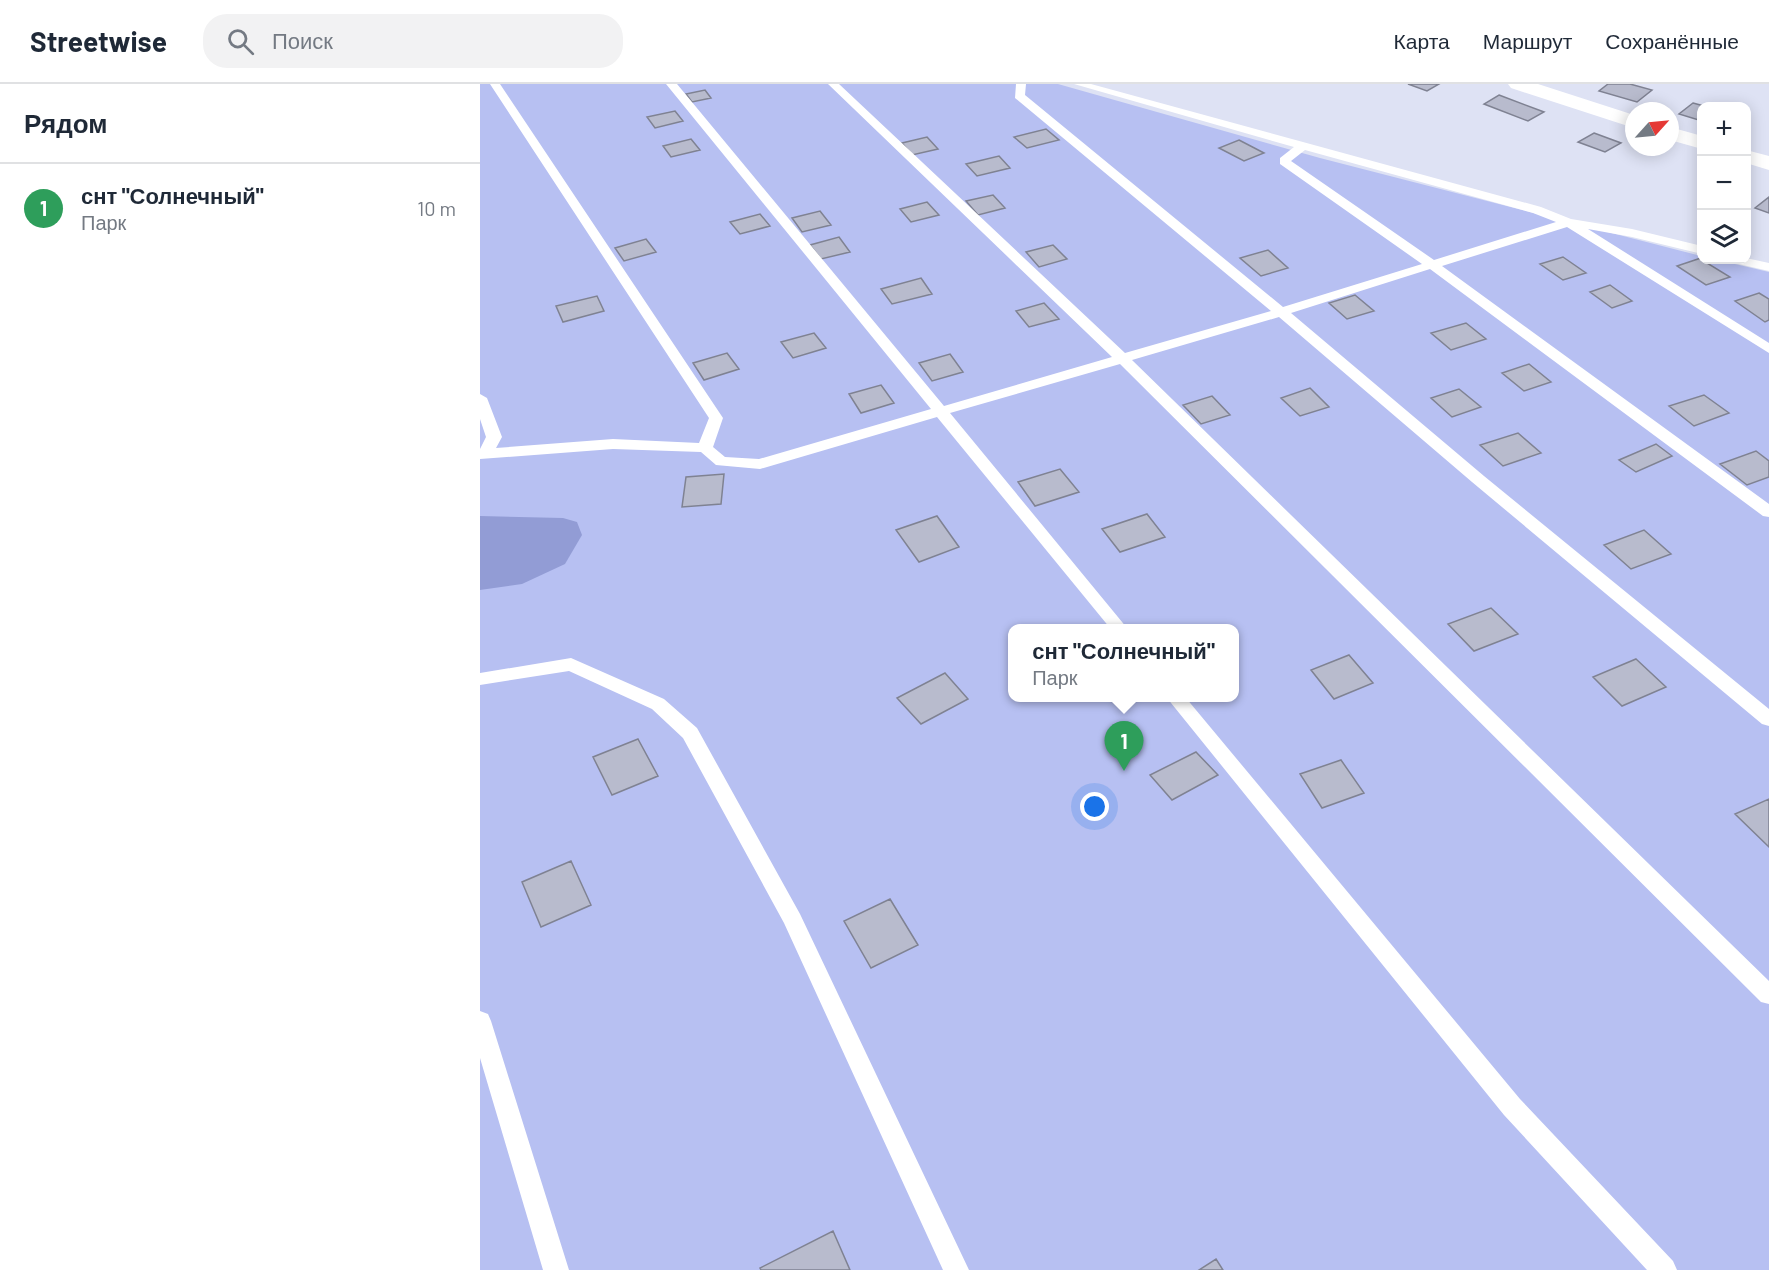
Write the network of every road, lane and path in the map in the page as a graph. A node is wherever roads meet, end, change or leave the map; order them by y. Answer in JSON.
{"nodes":[{"id":1,"x":495,"y":84,"type":"edge"},
{"id":2,"x":671,"y":84,"type":"edge"},
{"id":3,"x":833,"y":84,"type":"edge"},
{"id":4,"x":1021,"y":84,"type":"edge"},
{"id":5,"x":1079,"y":84,"type":"edge"},
{"id":6,"x":1518,"y":84,"type":"edge"},
{"id":7,"x":1625,"y":119,"type":"edge"},
{"id":8,"x":1679,"y":137,"type":"edge"},
{"id":9,"x":1697,"y":142,"type":"edge"},
{"id":10,"x":1302,"y":146,"type":"junction"},
{"id":11,"x":1751,"y":158,"type":"edge"},
{"id":12,"x":1769,"y":163,"type":"edge"},
{"id":13,"x":1568,"y":222,"type":"junction"},
{"id":14,"x":1697,"y":249,"type":"edge"},
{"id":15,"x":1751,"y":263,"type":"edge"},
{"id":16,"x":1431,"y":264,"type":"junction"},
{"id":17,"x":1769,"y":267,"type":"edge"},
{"id":18,"x":1281,"y":312,"type":"junction"},
{"id":19,"x":1769,"y":349,"type":"edge"},
{"id":20,"x":1121,"y":357,"type":"junction"},
{"id":21,"x":480,"y":398,"type":"edge"},
{"id":22,"x":942,"y":412,"type":"junction"},
{"id":23,"x":705,"y":448,"type":"junction"},
{"id":24,"x":483,"y":453,"type":"edge"},
{"id":25,"x":1769,"y":512,"type":"edge"},
{"id":26,"x":1116,"y":624,"type":"edge"},
{"id":27,"x":480,"y":679,"type":"edge"},
{"id":28,"x":1179,"y":702,"type":"edge"},
{"id":29,"x":1769,"y":719,"type":"edge"},
{"id":30,"x":1769,"y":995,"type":"edge"},
{"id":31,"x":480,"y":1021,"type":"edge"},
{"id":32,"x":556,"y":1270,"type":"edge"},
{"id":33,"x":956,"y":1270,"type":"edge"},
{"id":34,"x":1665,"y":1270,"type":"edge"}],
"edges":[{"from":1,"to":23,"type":"lane"},
{"from":2,"to":22,"type":"lane"},
{"from":3,"to":20,"type":"lane"},
{"from":4,"to":18,"type":"lane"},
{"from":5,"to":10,"type":"lane"},
{"from":6,"to":7,"type":"street"},
{"from":8,"to":9,"type":"street"},
{"from":10,"to":13,"type":"lane"},
{"from":10,"to":16,"type":"lane"},
{"from":11,"to":12,"type":"street"},
{"from":13,"to":14,"type":"lane"},
{"from":13,"to":16,"type":"lane"},
{"from":13,"to":19,"type":"lane"},
{"from":15,"to":17,"type":"lane"},
{"from":16,"to":18,"type":"lane"},
{"from":16,"to":25,"type":"lane"},
{"from":18,"to":20,"type":"lane"},
{"from":18,"to":29,"type":"lane"},
{"from":20,"to":22,"type":"lane"},
{"from":20,"to":30,"type":"lane"},
{"from":21,"to":24,"type":"lane"},
{"from":22,"to":23,"type":"lane"},
{"from":22,"to":26,"type":"lane"},
{"from":23,"to":24,"type":"lane"},
{"from":27,"to":33,"type":"lane"},
{"from":28,"to":34,"type":"lane"},
{"from":31,"to":32,"type":"lane"}]}
